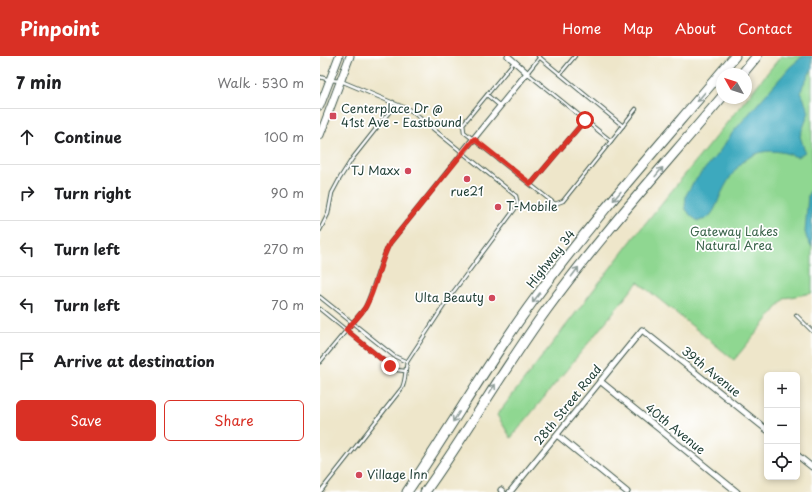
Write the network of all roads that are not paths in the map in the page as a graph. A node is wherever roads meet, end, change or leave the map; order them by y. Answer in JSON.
{"nodes":[{"id":1,"x":339,"y":56,"type":"edge"},
{"id":2,"x":350,"y":56,"type":"edge"},
{"id":3,"x":508,"y":56,"type":"edge"},
{"id":4,"x":575,"y":56,"type":"edge"},
{"id":5,"x":735,"y":56,"type":"edge"},
{"id":6,"x":757,"y":56,"type":"edge"},
{"id":7,"x":539,"y":57,"type":"edge"},
{"id":8,"x":514,"y":61,"type":"junction"},
{"id":9,"x":747,"y":68,"type":"edge"},
{"id":10,"x":527,"y":73,"type":"junction"},
{"id":11,"x":560,"y":74,"type":"junction"},
{"id":12,"x":320,"y":77,"type":"edge"},
{"id":13,"x":330,"y":80,"type":"junction"},
{"id":14,"x":341,"y":81,"type":"junction"},
{"id":15,"x":487,"y":95,"type":"junction"},
{"id":16,"x":393,"y":102,"type":"junction"},
{"id":17,"x":716,"y":104,"type":"edge"},
{"id":18,"x":320,"y":106,"type":"edge"},
{"id":19,"x":500,"y":106,"type":"junction"},
{"id":20,"x":636,"y":109,"type":"dead end"},
{"id":21,"x":585,"y":120,"type":"junction"},
{"id":22,"x":623,"y":126,"type":"junction"},
{"id":23,"x":320,"y":135,"type":"edge"},
{"id":24,"x":474,"y":139,"type":"junction"},
{"id":25,"x":611,"y":141,"type":"junction"},
{"id":26,"x":462,"y":153,"type":"junction"},
{"id":27,"x":531,"y":184,"type":"junction"},
{"id":28,"x":320,"y":230,"type":"edge"},
{"id":29,"x":320,"y":297,"type":"edge"},
{"id":30,"x":320,"y":309,"type":"edge"},
{"id":31,"x":796,"y":315,"type":"dead end"},
{"id":32,"x":353,"y":322,"type":"junction"},
{"id":33,"x":346,"y":330,"type":"junction"},
{"id":34,"x":642,"y":330,"type":"joint"},
{"id":35,"x":812,"y":330,"type":"edge"},
{"id":36,"x":320,"y":362,"type":"edge"},
{"id":37,"x":407,"y":362,"type":"junction"},
{"id":38,"x":405,"y":371,"type":"junction"},
{"id":39,"x":600,"y":381,"type":"junction"},
{"id":40,"x":466,"y":401,"type":"junction"},
{"id":41,"x":479,"y":410,"type":"junction"},
{"id":42,"x":764,"y":428,"type":"edge"},
{"id":43,"x":557,"y":435,"type":"junction"},
{"id":44,"x":800,"y":457,"type":"edge"},
{"id":45,"x":812,"y":467,"type":"edge"},
{"id":46,"x":320,"y":492,"type":"edge"},
{"id":47,"x":407,"y":492,"type":"edge"},
{"id":48,"x":424,"y":492,"type":"edge"},
{"id":49,"x":510,"y":492,"type":"edge"},
{"id":50,"x":627,"y":492,"type":"edge"},
{"id":51,"x":737,"y":492,"type":"edge"}],
"edges":[{"from":1,"to":13,"type":"street"},
{"from":2,"to":14,"type":"street"},
{"from":3,"to":8,"type":"street"},
{"from":4,"to":11,"type":"lane"},
{"from":5,"to":40,"type":"highway","name":"Highway 34","one_way":true},
{"from":6,"to":9,"type":"highway"},
{"from":7,"to":10,"type":"lane"},
{"from":7,"to":11,"type":"lane"},
{"from":8,"to":10,"type":"street"},
{"from":8,"to":15,"type":"lane"},
{"from":10,"to":19,"type":"street"},
{"from":10,"to":21,"type":"lane"},
{"from":11,"to":22,"type":"lane"},
{"from":12,"to":13,"type":"lane"},
{"from":13,"to":14,"type":"lane"},
{"from":13,"to":18,"type":"street"},
{"from":14,"to":16,"type":"lane"},
{"from":14,"to":23,"type":"street"},
{"from":15,"to":19,"type":"lane"},
{"from":15,"to":24,"type":"lane"},
{"from":16,"to":26,"type":"lane"},
{"from":16,"to":28,"type":"lane"},
{"from":41,"to":17,"type":"highway","one_way":true},
{"from":19,"to":24,"type":"street"},
{"from":20,"to":22,"type":"lane"},
{"from":21,"to":25,"type":"lane"},
{"from":21,"to":27,"type":"lane"},
{"from":22,"to":25,"type":"lane"},
{"from":24,"to":26,"type":"street"},
{"from":24,"to":27,"type":"lane"},
{"from":25,"to":27,"type":"lane"},
{"from":26,"to":32,"type":"lane"},
{"from":26,"to":37,"type":"lane"},
{"from":29,"to":32,"type":"lane"},
{"from":30,"to":33,"type":"lane"},
{"from":31,"to":35,"type":"lane"},
{"from":32,"to":33,"type":"lane"},
{"from":32,"to":37,"type":"lane"},
{"from":33,"to":36,"type":"lane"},
{"from":33,"to":38,"type":"lane"},
{"from":34,"to":39,"type":"street","name":"28th Street Road"},
{"from":34,"to":42,"type":"street","name":"39th Avenue"},
{"from":37,"to":38,"type":"lane"},
{"from":38,"to":46,"type":"lane"},
{"from":39,"to":43,"type":"street","name":"28th Street Road"},
{"from":39,"to":51,"type":"street","name":"40th Avenue"},
{"from":40,"to":41,"type":"highway"},
{"from":40,"to":47,"type":"highway","name":"Highway 34","one_way":true},
{"from":41,"to":48,"type":"highway"},
{"from":43,"to":49,"type":"street","name":"28th Street Road"},
{"from":43,"to":50,"type":"street"},
{"from":44,"to":45,"type":"street"}]}
